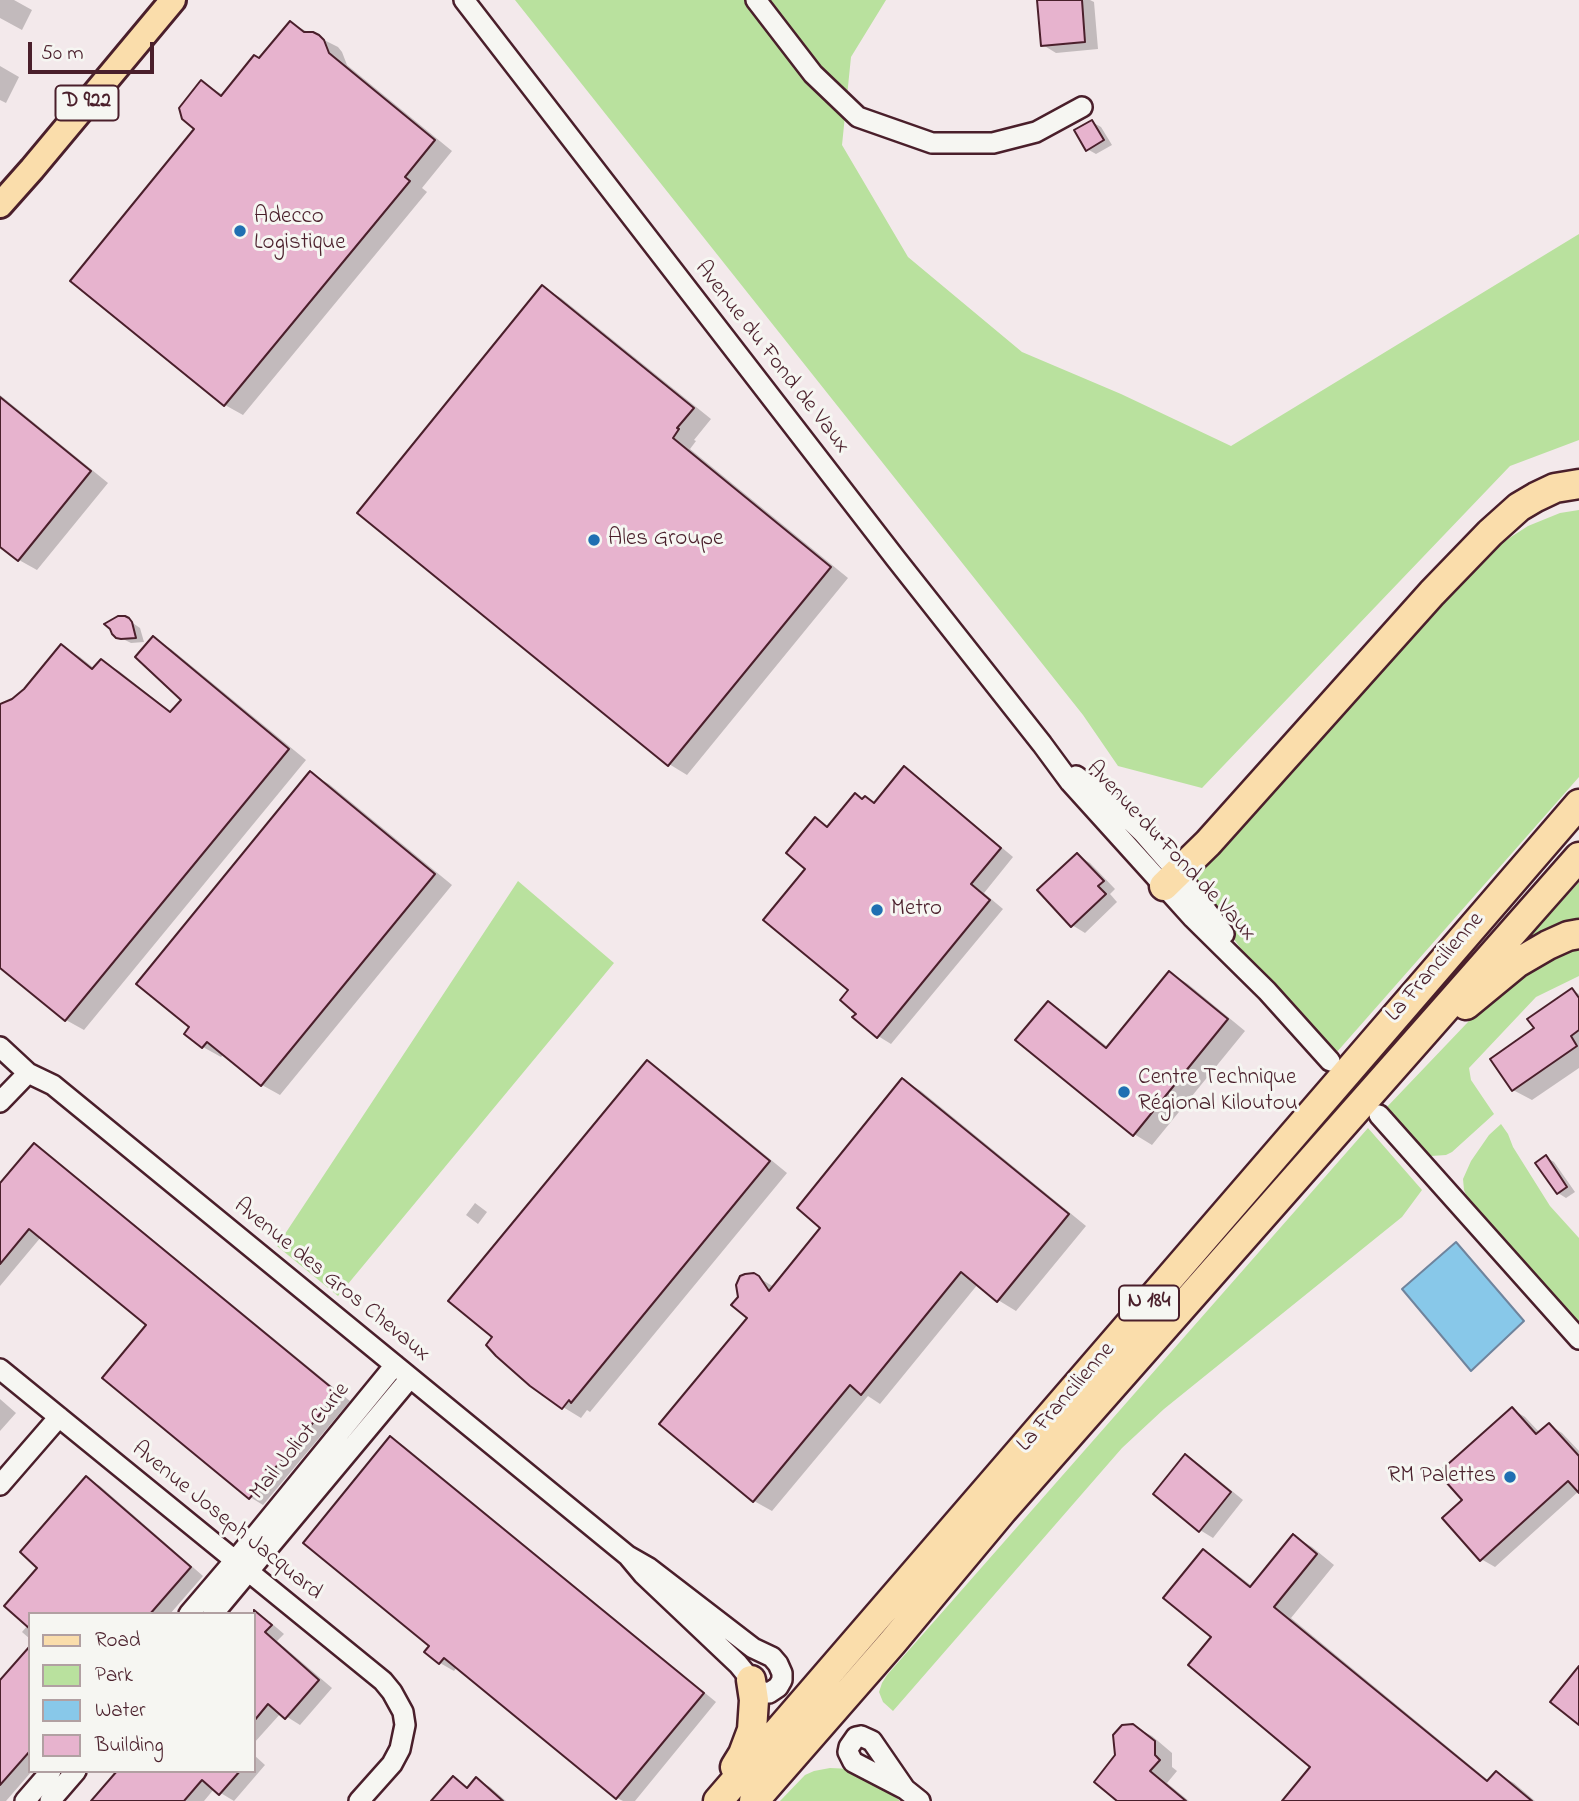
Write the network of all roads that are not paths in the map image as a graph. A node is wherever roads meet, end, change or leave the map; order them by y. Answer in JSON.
{"nodes":[{"id":1,"x":173,"y":0,"type":"edge"},
{"id":2,"x":464,"y":0,"type":"edge"},
{"id":3,"x":756,"y":0,"type":"edge"},
{"id":4,"x":1082,"y":107,"type":"dead end"},
{"id":5,"x":0,"y":205,"type":"edge"},
{"id":6,"x":1579,"y":484,"type":"edge"},
{"id":7,"x":1579,"y":496,"type":"edge"},
{"id":8,"x":1490,"y":533,"type":"junction"},
{"id":9,"x":1579,"y":804,"type":"edge"},
{"id":10,"x":1579,"y":857,"type":"edge"},
{"id":11,"x":1171,"y":879,"type":"junction"},
{"id":12,"x":1579,"y":934,"type":"edge"},
{"id":13,"x":2,"y":1054,"type":"edge"},
{"id":14,"x":1330,"y":1061,"type":"dead end"},
{"id":15,"x":1399,"y":1061,"type":"junction"},
{"id":16,"x":27,"y":1073,"type":"junction"},
{"id":17,"x":0,"y":1102,"type":"edge"},
{"id":18,"x":1379,"y":1115,"type":"dead end"},
{"id":19,"x":1579,"y":1339,"type":"edge"},
{"id":20,"x":0,"y":1369,"type":"edge"},
{"id":21,"x":402,"y":1372,"type":"junction"},
{"id":22,"x":59,"y":1417,"type":"junction"},
{"id":23,"x":0,"y":1485,"type":"edge"},
{"id":24,"x":628,"y":1556,"type":"junction"},
{"id":25,"x":242,"y":1567,"type":"junction"},
{"id":26,"x":191,"y":1612,"type":"edge"},
{"id":27,"x":214,"y":1612,"type":"edge"},
{"id":28,"x":751,"y":1679,"type":"junction"},
{"id":29,"x":49,"y":1773,"type":"edge"},
{"id":30,"x":74,"y":1773,"type":"edge"},
{"id":31,"x":26,"y":1801,"type":"edge"},
{"id":32,"x":50,"y":1801,"type":"edge"},
{"id":33,"x":359,"y":1801,"type":"edge"},
{"id":34,"x":710,"y":1801,"type":"edge"},
{"id":35,"x":718,"y":1801,"type":"edge"},
{"id":36,"x":754,"y":1801,"type":"edge"}],
"edges":[{"from":1,"to":5,"type":"main road","number":"D 922"},
{"from":2,"to":11,"type":"street","name":"Avenue du Fond de Vaux"},
{"from":3,"to":4,"type":"street"},
{"from":6,"to":8,"type":"highway"},
{"from":7,"to":8,"type":"highway"},
{"from":8,"to":11,"type":"highway"},
{"from":9,"to":35,"type":"highway","name":"La Francilienne","number":"N 184"},
{"from":10,"to":15,"type":"highway","name":"La Francilienne","number":"N 184"},
{"from":11,"to":14,"type":"street","name":"Avenue du Fond de Vaux"},
{"from":12,"to":15,"type":"highway"},
{"from":13,"to":16,"type":"street","name":"Avenue des Gros Chevaux"},
{"from":15,"to":36,"type":"highway","name":"La Francilienne","number":"N 184"},
{"from":16,"to":17,"type":"street"},
{"from":16,"to":21,"type":"street","name":"Avenue des Gros Chevaux"},
{"from":18,"to":19,"type":"street"},
{"from":20,"to":22,"type":"street","name":"Avenue Joseph Jacquard"},
{"from":21,"to":24,"type":"street","name":"Avenue des Gros Chevaux"},
{"from":21,"to":25,"type":"street","name":"Mail Joliot Curie"},
{"from":22,"to":23,"type":"street"},
{"from":22,"to":25,"type":"street","name":"Avenue Joseph Jacquard"},
{"from":24,"to":28,"type":"street"},
{"from":24,"to":28,"type":"street"},
{"from":25,"to":26,"type":"street","name":"Mail Joliot Curie"},
{"from":25,"to":27,"type":"street","name":"Mail Joliot Curie"},
{"from":25,"to":33,"type":"street","name":"Avenue Joseph Jacquard"},
{"from":28,"to":34,"type":"highway"},
{"from":29,"to":31,"type":"street"},
{"from":30,"to":32,"type":"street"}]}
